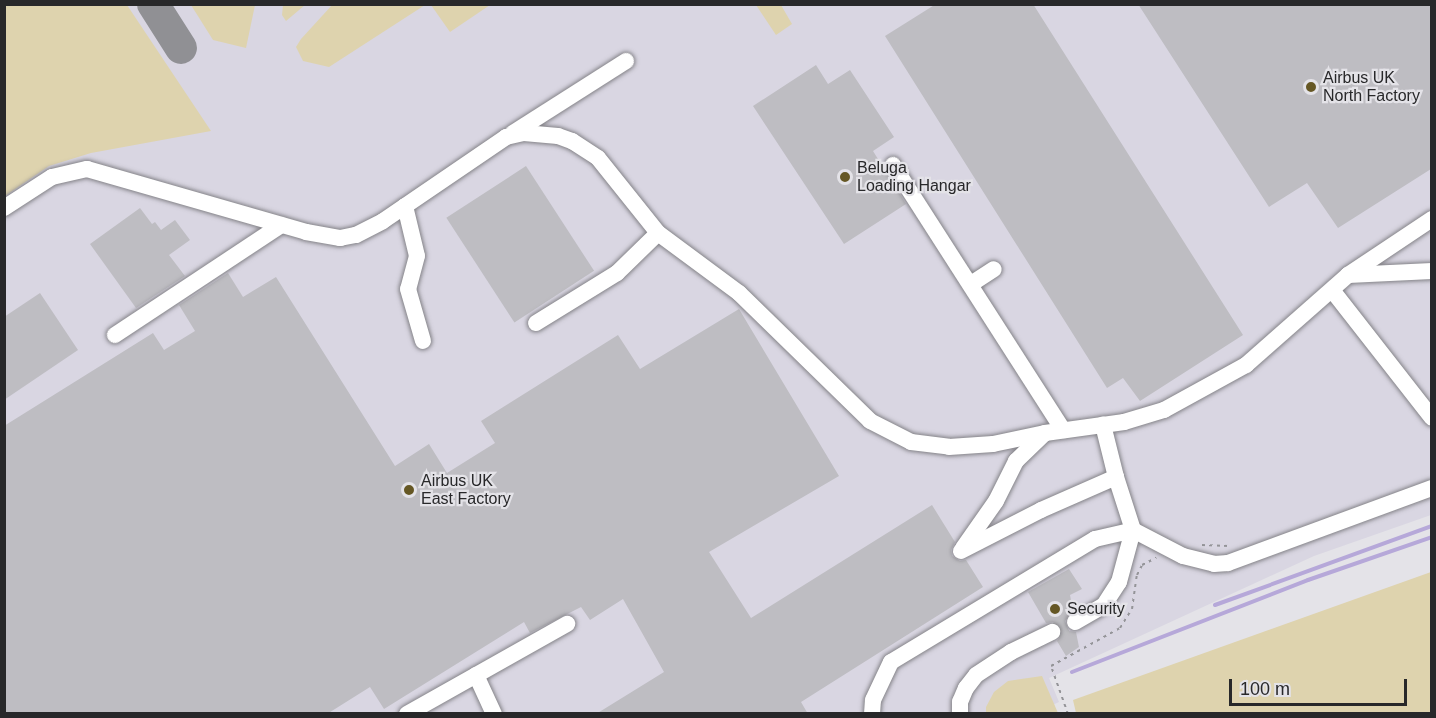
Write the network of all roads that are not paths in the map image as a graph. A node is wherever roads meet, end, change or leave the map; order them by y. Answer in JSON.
{"nodes":[{"id":1,"x":626,"y":61,"type":"dead end"},
{"id":2,"x":506,"y":137,"type":"junction"},
{"id":3,"x":894,"y":165,"type":"dead end"},
{"id":4,"x":405,"y":206,"type":"junction"},
{"id":5,"x":4,"y":208,"type":"edge"},
{"id":6,"x":1431,"y":219,"type":"edge"},
{"id":7,"x":281,"y":225,"type":"junction"},
{"id":8,"x":658,"y":232,"type":"junction"},
{"id":9,"x":994,"y":269,"type":"dead end"},
{"id":10,"x":1431,"y":271,"type":"edge"},
{"id":11,"x":1348,"y":275,"type":"junction"},
{"id":12,"x":970,"y":284,"type":"junction"},
{"id":13,"x":1332,"y":290,"type":"junction"},
{"id":14,"x":536,"y":323,"type":"dead end"},
{"id":15,"x":115,"y":335,"type":"dead end"},
{"id":16,"x":423,"y":341,"type":"dead end"},
{"id":17,"x":1431,"y":418,"type":"edge"},
{"id":18,"x":1103,"y":425,"type":"junction"},
{"id":19,"x":1063,"y":430,"type":"junction"},
{"id":20,"x":1045,"y":433,"type":"junction"},
{"id":21,"x":1116,"y":477,"type":"junction"},
{"id":22,"x":1431,"y":488,"type":"edge"},
{"id":23,"x":1133,"y":530,"type":"junction"},
{"id":24,"x":1075,"y":622,"type":"tunnel mouth"},
{"id":25,"x":567,"y":624,"type":"dead end"},
{"id":26,"x":1052,"y":632,"type":"tunnel mouth"},
{"id":27,"x":476,"y":675,"type":"junction"},
{"id":28,"x":407,"y":714,"type":"edge"},
{"id":29,"x":494,"y":714,"type":"edge"},
{"id":30,"x":872,"y":714,"type":"edge"},
{"id":31,"x":960,"y":714,"type":"edge"}],
"edges":[{"from":1,"to":2,"type":"street"},
{"from":2,"to":4,"type":"street"},
{"from":2,"to":8,"type":"street"},
{"from":3,"to":12,"type":"street"},
{"from":4,"to":7,"type":"street"},
{"from":4,"to":16,"type":"street"},
{"from":5,"to":7,"type":"street"},
{"from":6,"to":11,"type":"street"},
{"from":7,"to":15,"type":"street"},
{"from":8,"to":14,"type":"street"},
{"from":8,"to":20,"type":"street"},
{"from":9,"to":12,"type":"street"},
{"from":10,"to":11,"type":"street"},
{"from":11,"to":13,"type":"street"},
{"from":12,"to":19,"type":"street"},
{"from":13,"to":17,"type":"street"},
{"from":13,"to":18,"type":"street"},
{"from":18,"to":19,"type":"street"},
{"from":18,"to":21,"type":"street"},
{"from":19,"to":20,"type":"street"},
{"from":20,"to":21,"type":"street"},
{"from":21,"to":23,"type":"street"},
{"from":22,"to":23,"type":"street"},
{"from":23,"to":24,"type":"street"},
{"from":23,"to":30,"type":"street"},
{"from":25,"to":27,"type":"street"},
{"from":26,"to":31,"type":"street"},
{"from":27,"to":28,"type":"street"},
{"from":27,"to":29,"type":"street"}]}
